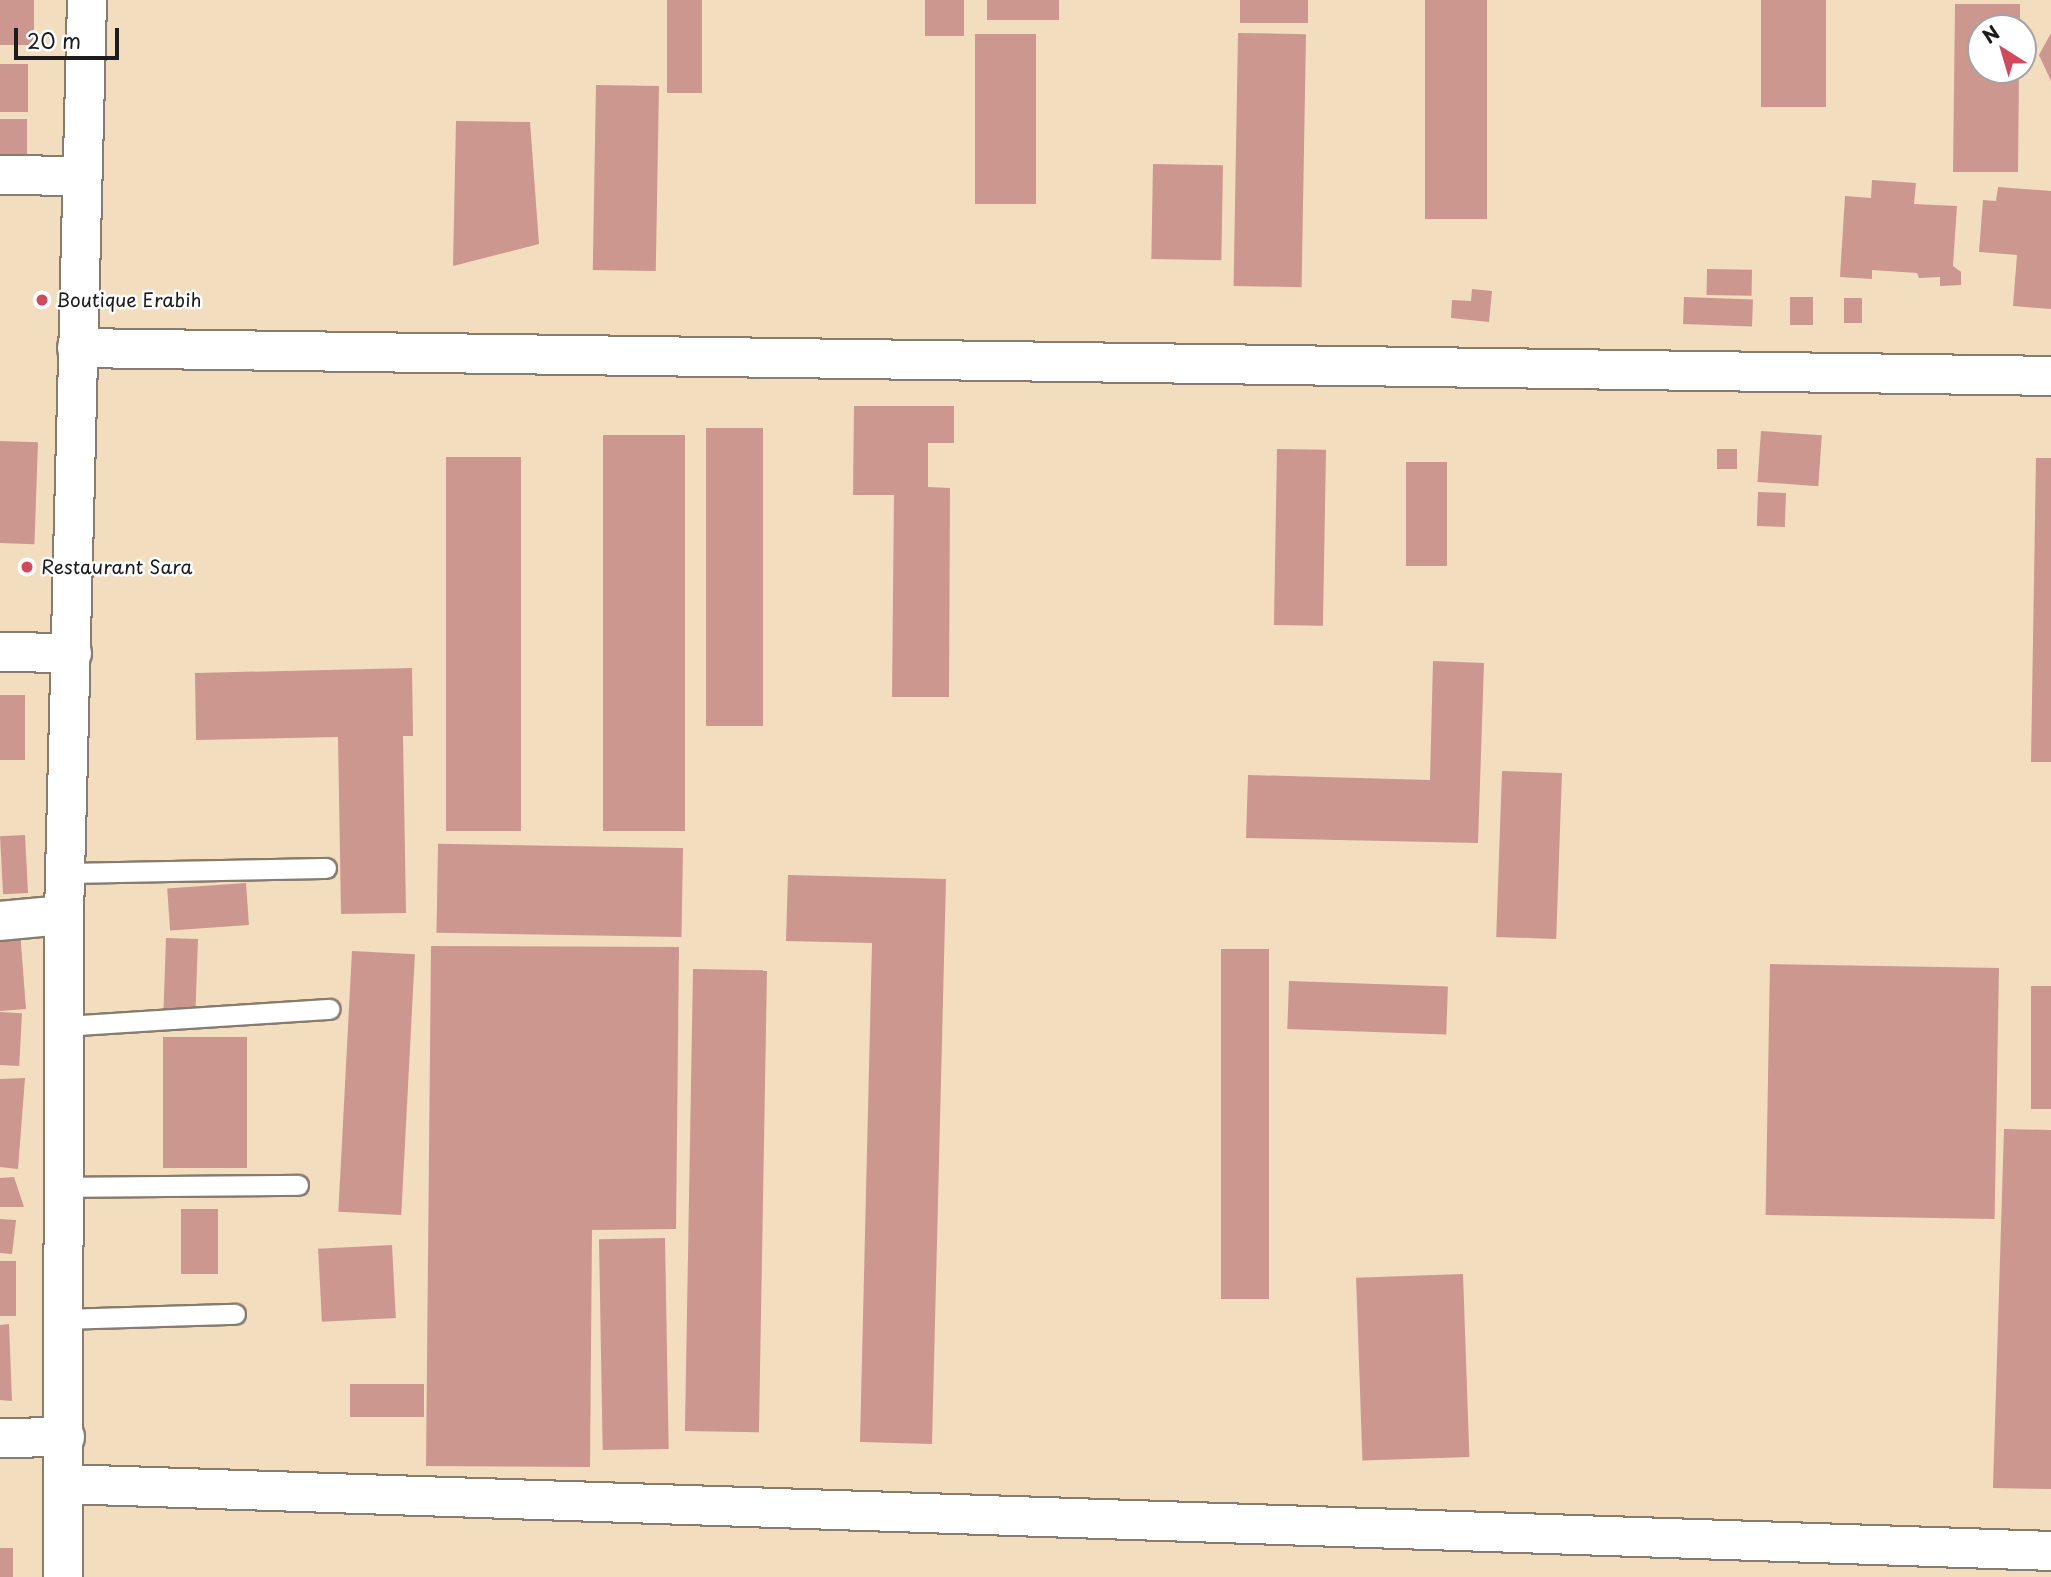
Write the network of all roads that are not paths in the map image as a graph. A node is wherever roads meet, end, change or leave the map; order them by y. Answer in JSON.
{"nodes":[{"id":1,"x":87,"y":0,"type":"edge"},
{"id":2,"x":0,"y":175,"type":"edge"},
{"id":3,"x":82,"y":176,"type":"junction"},
{"id":4,"x":78,"y":348,"type":"junction"},
{"id":5,"x":2051,"y":376,"type":"edge"},
{"id":6,"x":0,"y":652,"type":"edge"},
{"id":7,"x":72,"y":653,"type":"junction"},
{"id":8,"x":326,"y":868,"type":"dead end"},
{"id":9,"x":65,"y":873,"type":"junction"},
{"id":10,"x":64,"y":915,"type":"junction"},
{"id":11,"x":0,"y":921,"type":"edge"},
{"id":12,"x":329,"y":1009,"type":"dead end"},
{"id":13,"x":64,"y":1026,"type":"junction"},
{"id":14,"x":298,"y":1185,"type":"dead end"},
{"id":15,"x":61,"y":1187,"type":"junction"},
{"id":16,"x":235,"y":1314,"type":"dead end"},
{"id":17,"x":63,"y":1319,"type":"junction"},
{"id":18,"x":65,"y":1437,"type":"junction"},
{"id":19,"x":0,"y":1438,"type":"edge"},
{"id":20,"x":64,"y":1484,"type":"junction"},
{"id":21,"x":2051,"y":1551,"type":"edge"},
{"id":22,"x":63,"y":1577,"type":"edge"}],
"edges":[{"from":1,"to":3,"type":"street"},
{"from":2,"to":3,"type":"street"},
{"from":3,"to":4,"type":"street"},
{"from":4,"to":5,"type":"street"},
{"from":4,"to":7,"type":"street"},
{"from":6,"to":7,"type":"street"},
{"from":7,"to":9,"type":"street"},
{"from":8,"to":9,"type":"lane"},
{"from":9,"to":10,"type":"street"},
{"from":10,"to":11,"type":"street"},
{"from":10,"to":13,"type":"street"},
{"from":12,"to":13,"type":"lane"},
{"from":13,"to":15,"type":"street"},
{"from":14,"to":15,"type":"lane"},
{"from":15,"to":17,"type":"street"},
{"from":16,"to":17,"type":"lane"},
{"from":17,"to":18,"type":"street"},
{"from":18,"to":19,"type":"street"},
{"from":18,"to":20,"type":"street"},
{"from":20,"to":21,"type":"street"},
{"from":20,"to":22,"type":"street"}]}
